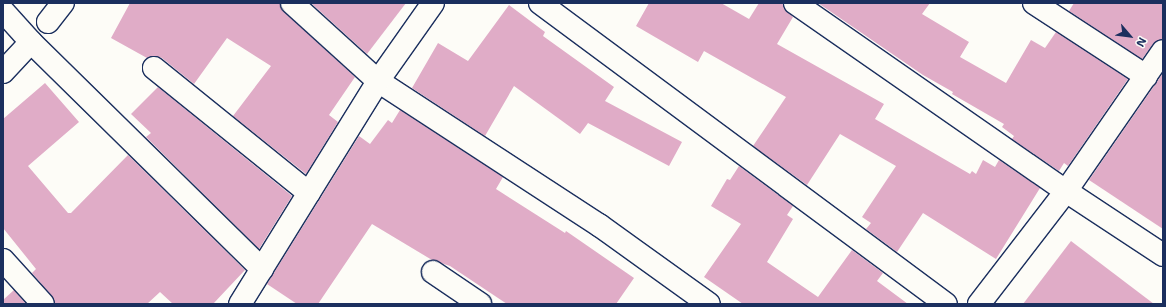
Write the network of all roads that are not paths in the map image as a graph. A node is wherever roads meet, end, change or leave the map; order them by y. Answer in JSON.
{"nodes":[{"id":1,"x":64,"y":3,"type":"edge"},
{"id":2,"x":292,"y":3,"type":"edge"},
{"id":3,"x":433,"y":3,"type":"edge"},
{"id":4,"x":540,"y":3,"type":"edge"},
{"id":5,"x":795,"y":3,"type":"edge"},
{"id":6,"x":1034,"y":3,"type":"edge"},
{"id":7,"x":3,"y":11,"type":"edge"},
{"id":8,"x":48,"y":22,"type":"dead end"},
{"id":9,"x":31,"y":42,"type":"junction"},
{"id":10,"x":1163,"y":51,"type":"edge"},
{"id":11,"x":154,"y":68,"type":"dead end"},
{"id":12,"x":3,"y":72,"type":"edge"},
{"id":13,"x":1146,"y":76,"type":"junction"},
{"id":14,"x":378,"y":81,"type":"junction"},
{"id":15,"x":1066,"y":191,"type":"junction"},
{"id":16,"x":310,"y":193,"type":"junction"},
{"id":17,"x":1163,"y":255,"type":"edge"},
{"id":18,"x":3,"y":260,"type":"edge"},
{"id":19,"x":262,"y":269,"type":"junction"},
{"id":20,"x":433,"y":272,"type":"dead end"},
{"id":21,"x":43,"y":304,"type":"edge"},
{"id":22,"x":240,"y":304,"type":"edge"},
{"id":23,"x":480,"y":304,"type":"edge"},
{"id":24,"x":709,"y":304,"type":"edge"},
{"id":25,"x":946,"y":304,"type":"edge"},
{"id":26,"x":979,"y":304,"type":"edge"}],
"edges":[{"from":1,"to":8,"type":"street"},
{"from":2,"to":14,"type":"street"},
{"from":3,"to":14,"type":"street"},
{"from":4,"to":25,"type":"street"},
{"from":5,"to":15,"type":"street"},
{"from":6,"to":13,"type":"street"},
{"from":7,"to":9,"type":"street"},
{"from":9,"to":12,"type":"street"},
{"from":9,"to":19,"type":"street"},
{"from":10,"to":13,"type":"street"},
{"from":11,"to":16,"type":"street"},
{"from":13,"to":15,"type":"street"},
{"from":14,"to":16,"type":"street"},
{"from":14,"to":24,"type":"street"},
{"from":15,"to":17,"type":"street"},
{"from":15,"to":26,"type":"street"},
{"from":16,"to":19,"type":"street"},
{"from":18,"to":21,"type":"street"},
{"from":19,"to":22,"type":"street"},
{"from":20,"to":23,"type":"street"}]}
